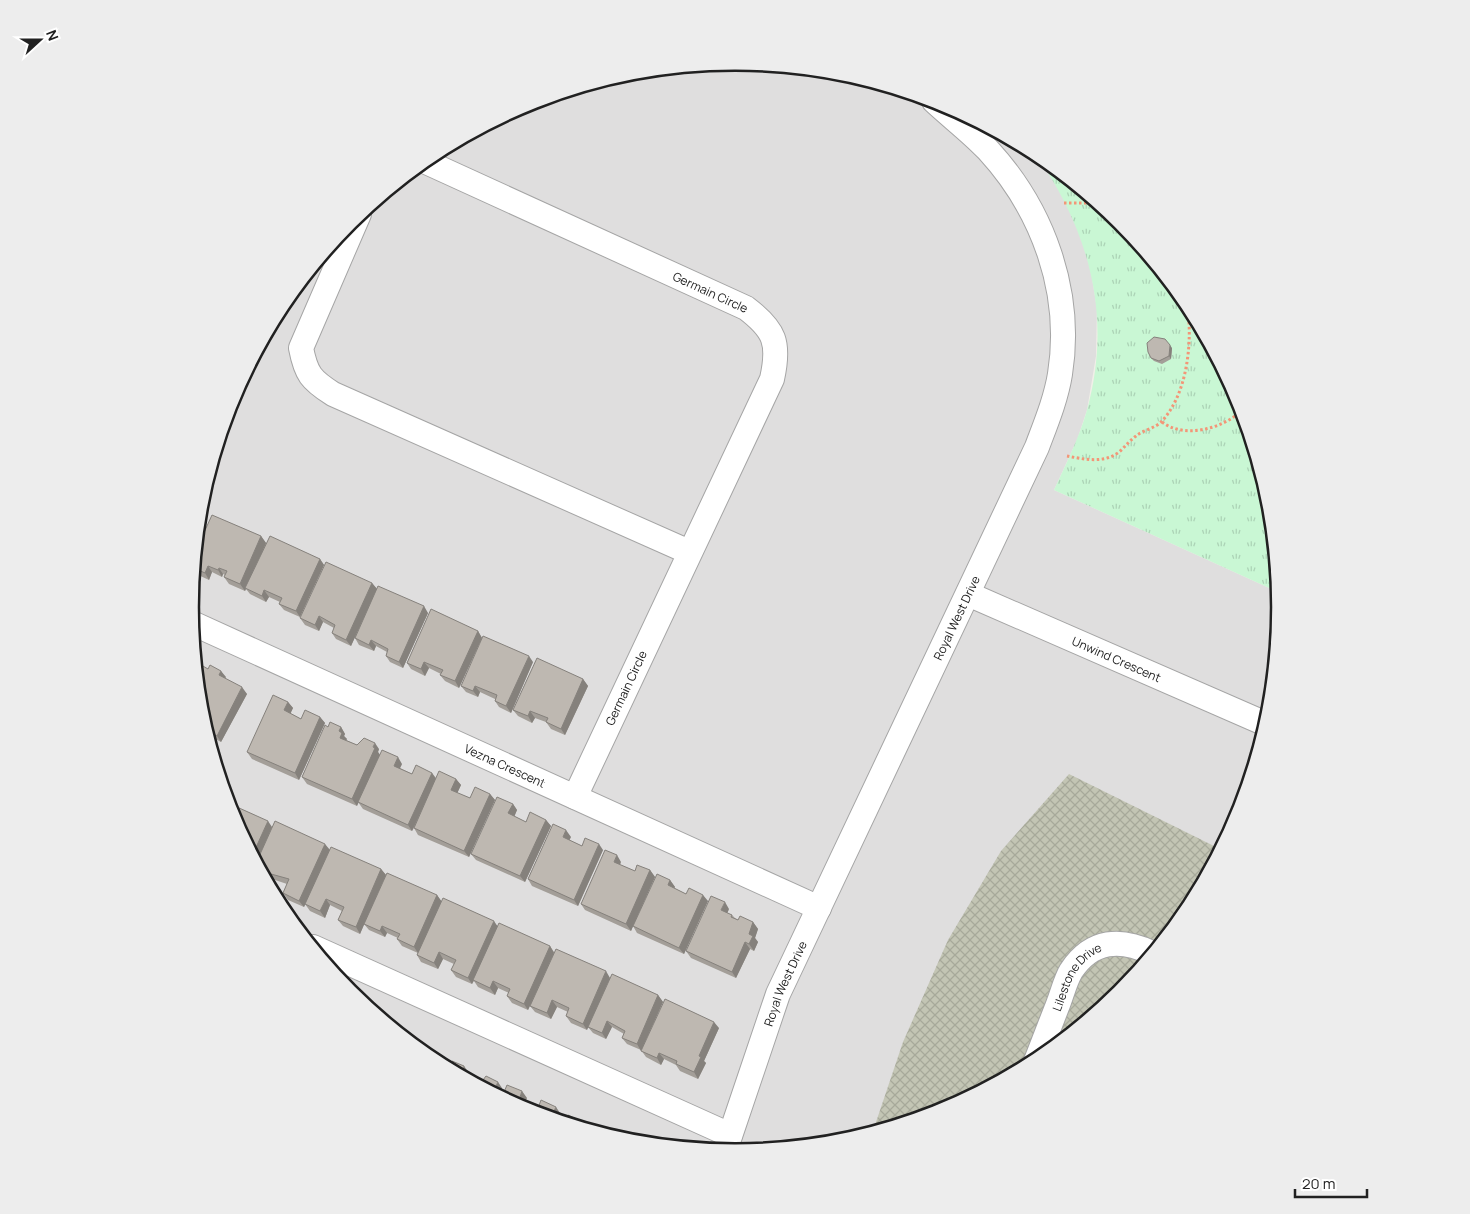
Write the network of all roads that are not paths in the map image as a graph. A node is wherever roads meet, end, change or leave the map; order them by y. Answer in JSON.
{"nodes":[{"id":1,"x":952,"y":118,"type":"edge"},
{"id":2,"x":433,"y":165,"type":"edge"},
{"id":3,"x":350,"y":234,"type":"edge"},
{"id":4,"x":689,"y":552,"type":"junction"},
{"id":5,"x":968,"y":594,"type":"junction"},
{"id":6,"x":200,"y":626,"type":"edge"},
{"id":7,"x":1258,"y":721,"type":"edge"},
{"id":8,"x":576,"y":797,"type":"junction"},
{"id":9,"x":819,"y":908,"type":"junction"},
{"id":10,"x":1146,"y":951,"type":"edge"},
{"id":11,"x":327,"y":953,"type":"edge"},
{"id":12,"x":1042,"y":1046,"type":"edge"},
{"id":13,"x":728,"y":1143,"type":"edge"}],
"edges":[{"from":1,"to":5,"type":"street","name":"Royal West Drive"},
{"from":2,"to":4,"type":"street","name":"Germain Circle"},
{"from":3,"to":4,"type":"street"},
{"from":4,"to":8,"type":"street","name":"Germain Circle"},
{"from":5,"to":7,"type":"street","name":"Unwind Crescent"},
{"from":5,"to":9,"type":"street","name":"Royal West Drive"},
{"from":6,"to":8,"type":"street","name":"Vezna Crescent"},
{"from":8,"to":9,"type":"street","name":"Vezna Crescent"},
{"from":9,"to":13,"type":"street","name":"Royal West Drive"},
{"from":10,"to":12,"type":"street","name":"Lilestone Drive"},
{"from":11,"to":13,"type":"street"}]}
